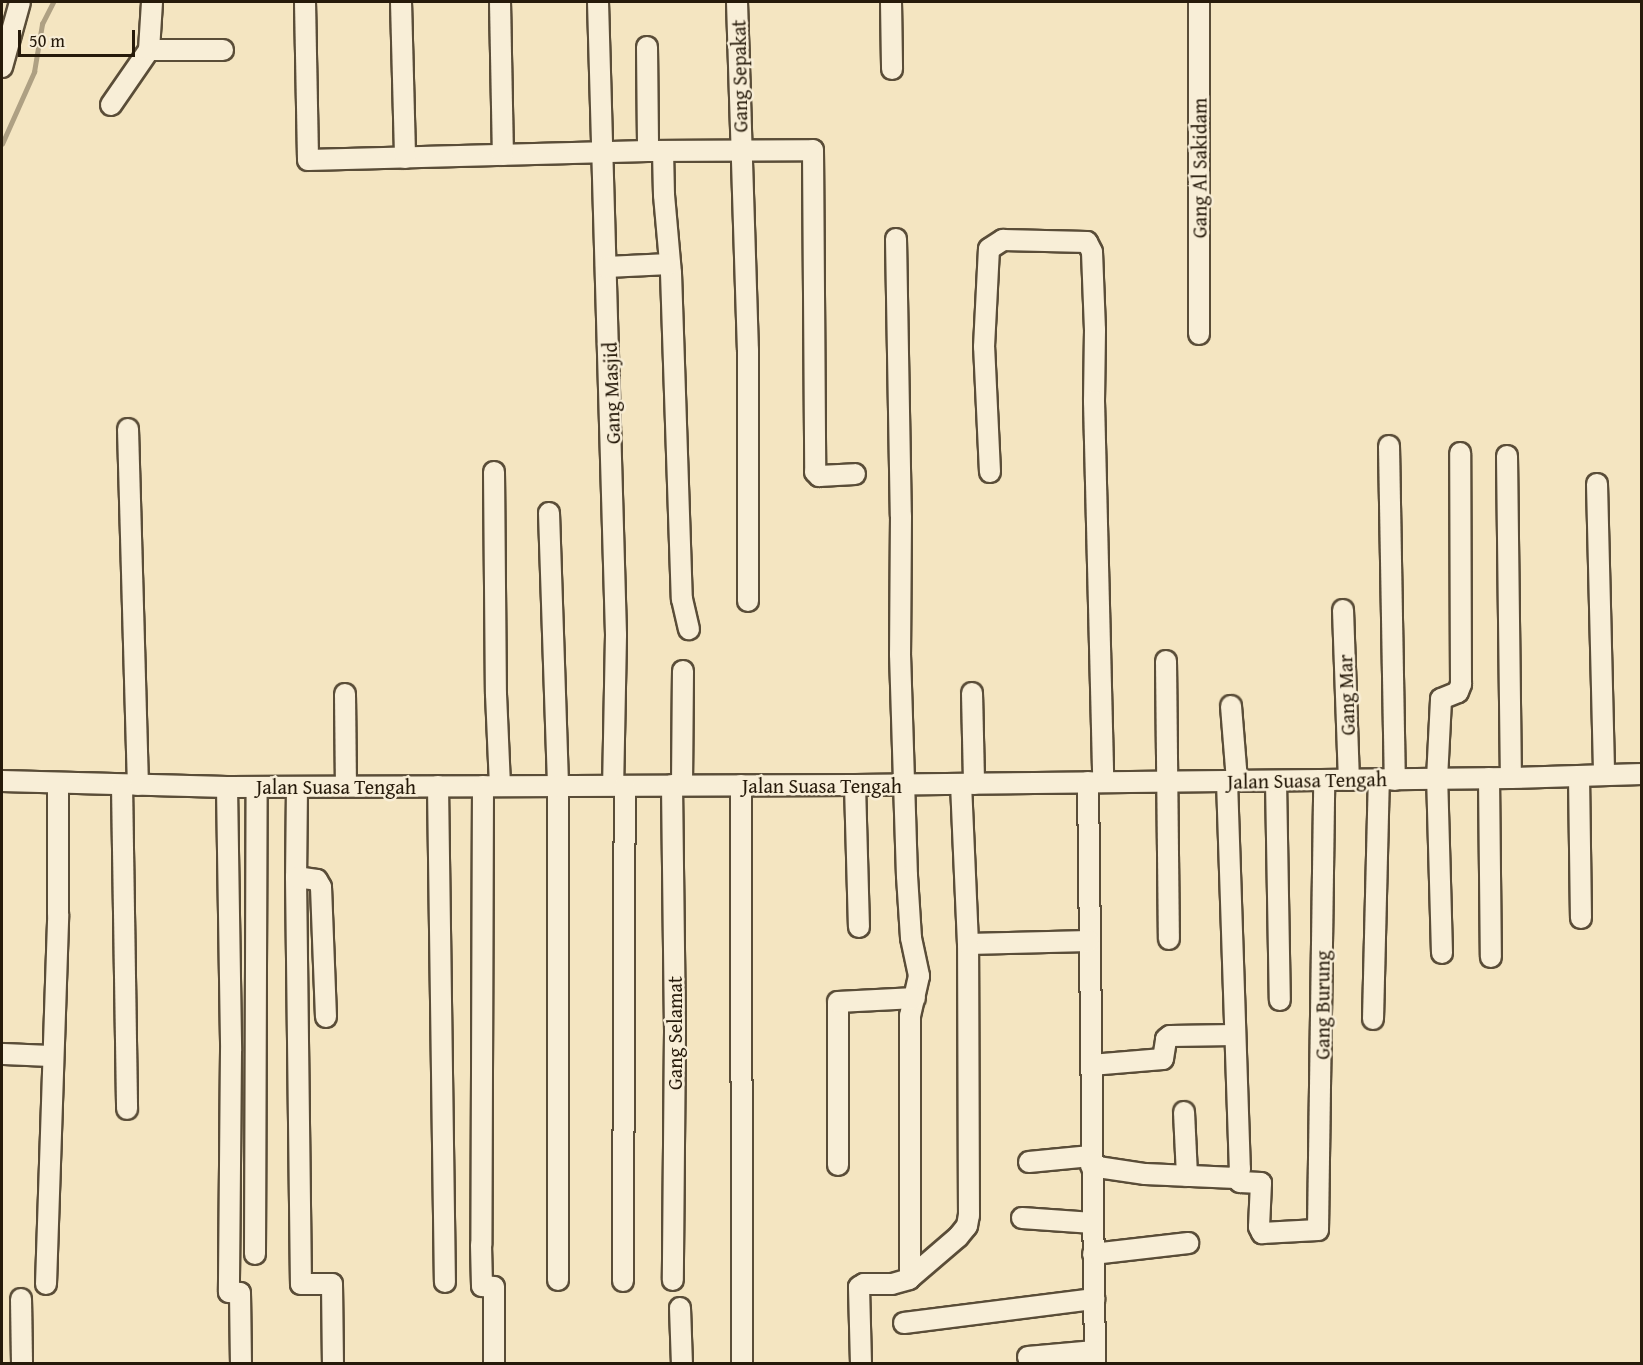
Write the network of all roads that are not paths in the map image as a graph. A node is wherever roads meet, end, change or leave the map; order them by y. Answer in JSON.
{"nodes":[{"id":1,"x":152,"y":2,"type":"edge"},
{"id":2,"x":305,"y":2,"type":"edge"},
{"id":3,"x":401,"y":2,"type":"edge"},
{"id":4,"x":500,"y":2,"type":"edge"},
{"id":5,"x":597,"y":2,"type":"edge"},
{"id":6,"x":737,"y":2,"type":"edge"},
{"id":7,"x":891,"y":2,"type":"edge"},
{"id":8,"x":1199,"y":2,"type":"edge"},
{"id":9,"x":13,"y":10,"type":"edge"},
{"id":10,"x":647,"y":47,"type":"dead end"},
{"id":11,"x":148,"y":50,"type":"junction"},
{"id":12,"x":223,"y":50,"type":"dead end"},
{"id":13,"x":2,"y":67,"type":"edge"},
{"id":14,"x":892,"y":69,"type":"dead end"},
{"id":15,"x":111,"y":105,"type":"dead end"},
{"id":16,"x":741,"y":150,"type":"junction"},
{"id":17,"x":656,"y":151,"type":"junction"},
{"id":18,"x":602,"y":153,"type":"junction"},
{"id":19,"x":502,"y":155,"type":"junction"},
{"id":20,"x":405,"y":158,"type":"junction"},
{"id":21,"x":896,"y":239,"type":"dead end"},
{"id":22,"x":670,"y":264,"type":"junction"},
{"id":23,"x":606,"y":267,"type":"junction"},
{"id":24,"x":1199,"y":334,"type":"dead end"},
{"id":25,"x":128,"y":429,"type":"dead end"},
{"id":26,"x":1389,"y":446,"type":"dead end"},
{"id":27,"x":1460,"y":453,"type":"dead end"},
{"id":28,"x":1507,"y":456,"type":"dead end"},
{"id":29,"x":494,"y":472,"type":"dead end"},
{"id":30,"x":990,"y":472,"type":"dead end"},
{"id":31,"x":855,"y":474,"type":"dead end"},
{"id":32,"x":1598,"y":484,"type":"dead end"},
{"id":33,"x":549,"y":513,"type":"dead end"},
{"id":34,"x":748,"y":601,"type":"dead end"},
{"id":35,"x":1343,"y":610,"type":"dead end"},
{"id":36,"x":689,"y":629,"type":"dead end"},
{"id":37,"x":1166,"y":661,"type":"dead end"},
{"id":38,"x":683,"y":671,"type":"dead end"},
{"id":39,"x":972,"y":693,"type":"dead end"},
{"id":40,"x":345,"y":694,"type":"dead end"},
{"id":41,"x":1231,"y":706,"type":"dead end"},
{"id":42,"x":1641,"y":774,"type":"edge"},
{"id":43,"x":1604,"y":775,"type":"junction"},
{"id":44,"x":1579,"y":776,"type":"junction"},
{"id":45,"x":1489,"y":778,"type":"junction"},
{"id":46,"x":1511,"y":778,"type":"junction"},
{"id":47,"x":1437,"y":779,"type":"junction"},
{"id":48,"x":1324,"y":780,"type":"junction"},
{"id":49,"x":1349,"y":780,"type":"junction"},
{"id":50,"x":1387,"y":780,"type":"junction"},
{"id":51,"x":2,"y":781,"type":"edge"},
{"id":52,"x":1232,"y":781,"type":"junction"},
{"id":53,"x":1276,"y":781,"type":"junction"},
{"id":54,"x":1095,"y":782,"type":"junction"},
{"id":55,"x":1166,"y":782,"type":"junction"},
{"id":56,"x":58,"y":783,"type":"junction"},
{"id":57,"x":905,"y":784,"type":"junction"},
{"id":58,"x":967,"y":784,"type":"junction"},
{"id":59,"x":130,"y":785,"type":"junction"},
{"id":60,"x":619,"y":785,"type":"junction"},
{"id":61,"x":677,"y":785,"type":"junction"},
{"id":62,"x":741,"y":785,"type":"junction"},
{"id":63,"x":855,"y":785,"type":"junction"},
{"id":64,"x":346,"y":786,"type":"junction"},
{"id":65,"x":438,"y":786,"type":"junction"},
{"id":66,"x":491,"y":786,"type":"junction"},
{"id":67,"x":558,"y":786,"type":"junction"},
{"id":68,"x":227,"y":787,"type":"junction"},
{"id":69,"x":257,"y":787,"type":"junction"},
{"id":70,"x":297,"y":787,"type":"junction"},
{"id":71,"x":296,"y":877,"type":"junction"},
{"id":72,"x":1581,"y":918,"type":"dead end"},
{"id":73,"x":859,"y":927,"type":"dead end"},
{"id":74,"x":1169,"y":939,"type":"dead end"},
{"id":75,"x":1089,"y":942,"type":"junction"},
{"id":76,"x":968,"y":944,"type":"junction"},
{"id":77,"x":1442,"y":953,"type":"dead end"},
{"id":78,"x":1491,"y":957,"type":"dead end"},
{"id":79,"x":915,"y":998,"type":"junction"},
{"id":80,"x":1280,"y":1000,"type":"dead end"},
{"id":81,"x":326,"y":1017,"type":"dead end"},
{"id":82,"x":1373,"y":1019,"type":"dead end"},
{"id":83,"x":1235,"y":1035,"type":"junction"},
{"id":84,"x":2,"y":1054,"type":"edge"},
{"id":85,"x":52,"y":1056,"type":"junction"},
{"id":86,"x":1091,"y":1065,"type":"junction"},
{"id":87,"x":127,"y":1109,"type":"dead end"},
{"id":88,"x":1184,"y":1112,"type":"dead end"},
{"id":89,"x":1029,"y":1161,"type":"dead end"},
{"id":90,"x":1091,"y":1161,"type":"junction"},
{"id":91,"x":838,"y":1165,"type":"dead end"},
{"id":92,"x":1187,"y":1176,"type":"junction"},
{"id":93,"x":1236,"y":1178,"type":"junction"},
{"id":94,"x":1022,"y":1218,"type":"dead end"},
{"id":95,"x":1093,"y":1223,"type":"junction"},
{"id":96,"x":1188,"y":1243,"type":"dead end"},
{"id":97,"x":255,"y":1254,"type":"dead end"},
{"id":98,"x":1093,"y":1254,"type":"junction"},
{"id":99,"x":910,"y":1278,"type":"junction"},
{"id":100,"x":558,"y":1280,"type":"dead end"},
{"id":101,"x":673,"y":1280,"type":"dead end"},
{"id":102,"x":623,"y":1281,"type":"dead end"},
{"id":103,"x":445,"y":1282,"type":"dead end"},
{"id":104,"x":46,"y":1284,"type":"dead end"},
{"id":105,"x":21,"y":1299,"type":"dead end"},
{"id":106,"x":1094,"y":1299,"type":"junction"},
{"id":107,"x":680,"y":1308,"type":"dead end"},
{"id":108,"x":904,"y":1323,"type":"dead end"},
{"id":109,"x":1028,"y":1357,"type":"dead end"},
{"id":110,"x":1095,"y":1357,"type":"edge"},
{"id":111,"x":22,"y":1364,"type":"edge"},
{"id":112,"x":241,"y":1364,"type":"edge"},
{"id":113,"x":333,"y":1364,"type":"edge"},
{"id":114,"x":494,"y":1364,"type":"edge"},
{"id":115,"x":682,"y":1364,"type":"edge"},
{"id":116,"x":742,"y":1364,"type":"edge"},
{"id":117,"x":861,"y":1364,"type":"edge"}],
"edges":[{"from":1,"to":11,"type":"street"},
{"from":2,"to":20,"type":"street"},
{"from":3,"to":20,"type":"street"},
{"from":4,"to":19,"type":"street"},
{"from":5,"to":18,"type":"street","name":"Gang Masjid"},
{"from":6,"to":16,"type":"street","name":"Gang Sepakat"},
{"from":7,"to":14,"type":"street"},
{"from":8,"to":24,"type":"street","name":"Gang Al Sakidam"},
{"from":9,"to":13,"type":"street"},
{"from":10,"to":17,"type":"street"},
{"from":11,"to":12,"type":"street"},
{"from":11,"to":15,"type":"street"},
{"from":16,"to":17,"type":"street"},
{"from":16,"to":31,"type":"street"},
{"from":16,"to":34,"type":"street","name":"Gang Sepakat"},
{"from":17,"to":18,"type":"street"},
{"from":17,"to":22,"type":"street"},
{"from":18,"to":19,"type":"street"},
{"from":18,"to":23,"type":"street","name":"Gang Masjid"},
{"from":19,"to":20,"type":"street"},
{"from":21,"to":57,"type":"street"},
{"from":22,"to":23,"type":"street"},
{"from":22,"to":36,"type":"street"},
{"from":23,"to":60,"type":"street","name":"Gang Masjid"},
{"from":25,"to":59,"type":"street"},
{"from":26,"to":50,"type":"street"},
{"from":27,"to":47,"type":"street"},
{"from":28,"to":46,"type":"street"},
{"from":29,"to":66,"type":"street"},
{"from":30,"to":54,"type":"street"},
{"from":32,"to":43,"type":"street"},
{"from":33,"to":67,"type":"street"},
{"from":35,"to":49,"type":"street","name":"Gang Mar"},
{"from":37,"to":55,"type":"street"},
{"from":38,"to":61,"type":"street","name":"Gang Selamat"},
{"from":39,"to":58,"type":"street"},
{"from":40,"to":64,"type":"street"},
{"from":41,"to":52,"type":"street"},
{"from":42,"to":43,"type":"street","name":"Jalan Suasa Tengah"},
{"from":43,"to":44,"type":"street","name":"Jalan Suasa Tengah"},
{"from":44,"to":46,"type":"street","name":"Jalan Suasa Tengah"},
{"from":44,"to":72,"type":"street"},
{"from":45,"to":46,"type":"street","name":"Jalan Suasa Tengah"},
{"from":45,"to":47,"type":"street","name":"Jalan Suasa Tengah"},
{"from":45,"to":78,"type":"street"},
{"from":47,"to":50,"type":"street","name":"Jalan Suasa Tengah"},
{"from":47,"to":77,"type":"street"},
{"from":48,"to":49,"type":"street","name":"Jalan Suasa Tengah"},
{"from":48,"to":53,"type":"street","name":"Jalan Suasa Tengah"},
{"from":48,"to":93,"type":"street","name":"Gang Burung"},
{"from":49,"to":50,"type":"street","name":"Jalan Suasa Tengah"},
{"from":50,"to":82,"type":"street"},
{"from":51,"to":56,"type":"street","name":"Jalan Suasa Tengah"},
{"from":52,"to":53,"type":"street","name":"Jalan Suasa Tengah"},
{"from":52,"to":55,"type":"street","name":"Jalan Suasa Tengah"},
{"from":52,"to":83,"type":"street"},
{"from":53,"to":80,"type":"street"},
{"from":54,"to":55,"type":"street","name":"Jalan Suasa Tengah"},
{"from":54,"to":58,"type":"street","name":"Jalan Suasa Tengah"},
{"from":54,"to":75,"type":"street"},
{"from":55,"to":74,"type":"street"},
{"from":56,"to":59,"type":"street","name":"Jalan Suasa Tengah"},
{"from":56,"to":85,"type":"street"},
{"from":57,"to":58,"type":"street","name":"Jalan Suasa Tengah"},
{"from":57,"to":63,"type":"street","name":"Jalan Suasa Tengah"},
{"from":57,"to":79,"type":"street"},
{"from":58,"to":76,"type":"street"},
{"from":59,"to":68,"type":"street","name":"Jalan Suasa Tengah"},
{"from":59,"to":87,"type":"street"},
{"from":60,"to":61,"type":"street","name":"Jalan Suasa Tengah"},
{"from":60,"to":67,"type":"street","name":"Jalan Suasa Tengah"},
{"from":60,"to":102,"type":"street","name":"Gang Masjid"},
{"from":61,"to":62,"type":"street","name":"Jalan Suasa Tengah"},
{"from":61,"to":101,"type":"street","name":"Gang Selamat"},
{"from":62,"to":63,"type":"street","name":"Jalan Suasa Tengah"},
{"from":62,"to":116,"type":"street"},
{"from":63,"to":73,"type":"street"},
{"from":64,"to":65,"type":"street","name":"Jalan Suasa Tengah"},
{"from":64,"to":70,"type":"street","name":"Jalan Suasa Tengah"},
{"from":65,"to":66,"type":"street","name":"Jalan Suasa Tengah"},
{"from":65,"to":103,"type":"street"},
{"from":66,"to":67,"type":"street","name":"Jalan Suasa Tengah"},
{"from":66,"to":114,"type":"street"},
{"from":67,"to":100,"type":"street"},
{"from":68,"to":69,"type":"street","name":"Jalan Suasa Tengah"},
{"from":68,"to":112,"type":"street"},
{"from":69,"to":70,"type":"street","name":"Jalan Suasa Tengah"},
{"from":69,"to":97,"type":"street"},
{"from":70,"to":71,"type":"street"},
{"from":71,"to":81,"type":"street"},
{"from":71,"to":113,"type":"street"},
{"from":75,"to":76,"type":"street"},
{"from":75,"to":86,"type":"street"},
{"from":76,"to":99,"type":"street"},
{"from":79,"to":91,"type":"street"},
{"from":79,"to":99,"type":"street"},
{"from":83,"to":86,"type":"street"},
{"from":83,"to":93,"type":"street"},
{"from":84,"to":85,"type":"street"},
{"from":85,"to":104,"type":"street"},
{"from":86,"to":90,"type":"street"},
{"from":88,"to":92,"type":"street"},
{"from":89,"to":90,"type":"street"},
{"from":90,"to":92,"type":"street"},
{"from":90,"to":95,"type":"street"},
{"from":92,"to":93,"type":"street"},
{"from":94,"to":95,"type":"street"},
{"from":95,"to":98,"type":"street"},
{"from":96,"to":98,"type":"street"},
{"from":98,"to":106,"type":"street"},
{"from":99,"to":117,"type":"street"},
{"from":105,"to":111,"type":"street"},
{"from":106,"to":108,"type":"street"},
{"from":106,"to":110,"type":"street"},
{"from":107,"to":115,"type":"street"},
{"from":109,"to":110,"type":"street"}]}
